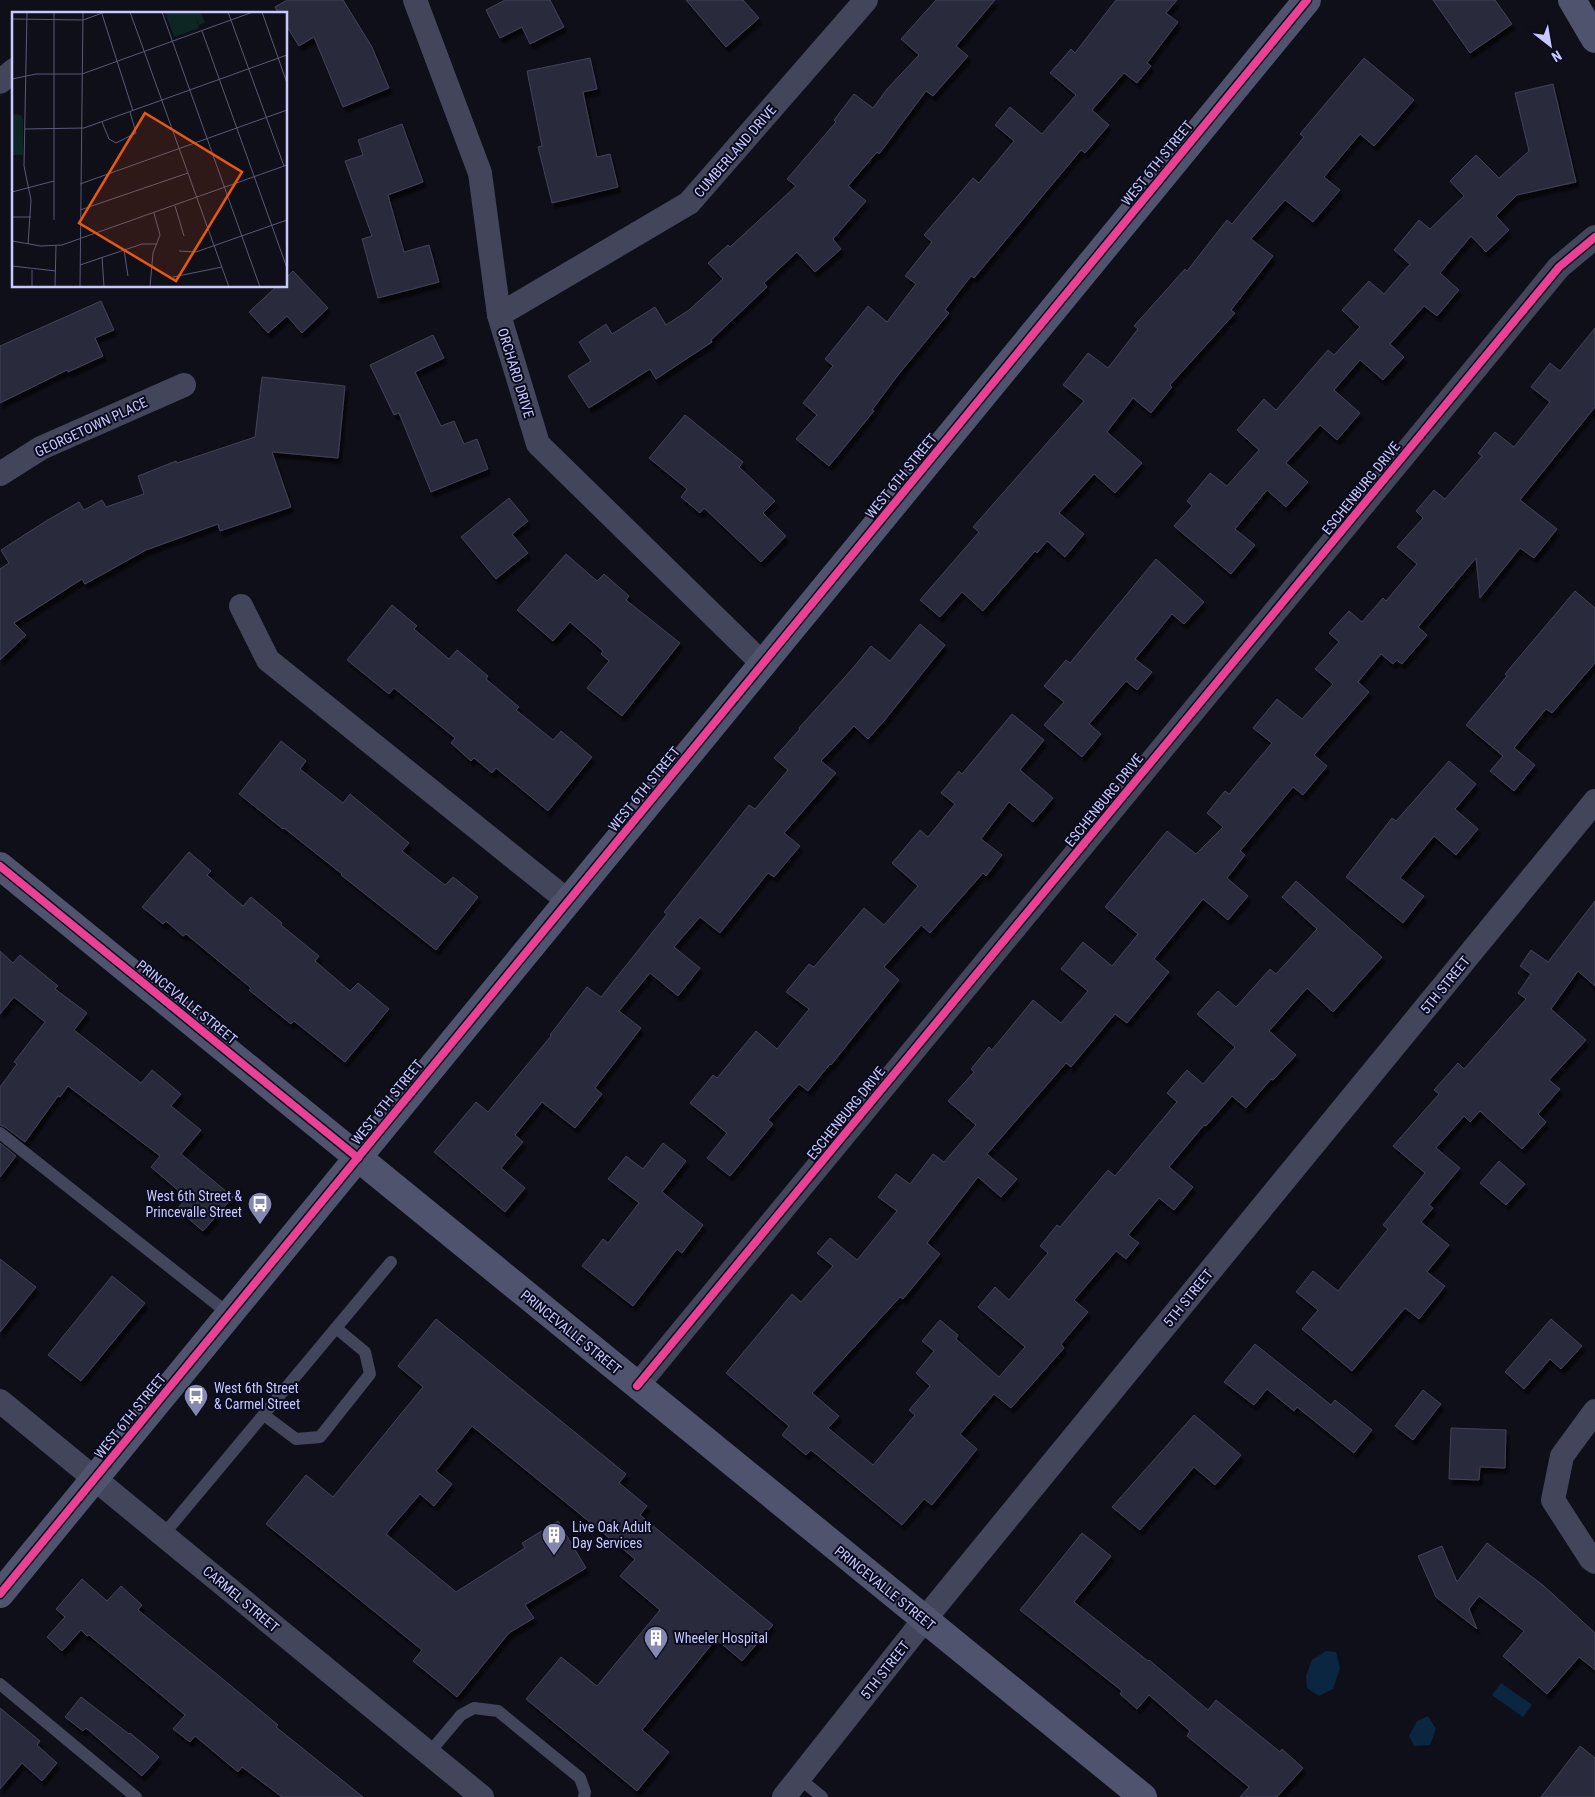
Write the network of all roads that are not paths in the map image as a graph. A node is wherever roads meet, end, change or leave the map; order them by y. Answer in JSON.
{"nodes":[{"id":1,"x":415,"y":0,"type":"edge"},
{"id":2,"x":1307,"y":0,"type":"edge"},
{"id":3,"x":1572,"y":0,"type":"edge"},
{"id":4,"x":861,"y":2,"type":"edge"},
{"id":5,"x":1595,"y":39,"type":"edge"},
{"id":6,"x":12,"y":72,"type":"edge"},
{"id":7,"x":0,"y":82,"type":"edge"},
{"id":8,"x":1595,"y":237,"type":"edge"},
{"id":9,"x":499,"y":316,"type":"junction"},
{"id":10,"x":184,"y":385,"type":"dead end"},
{"id":11,"x":0,"y":474,"type":"edge"},
{"id":12,"x":241,"y":606,"type":"dead end"},
{"id":13,"x":763,"y":664,"type":"junction"},
{"id":14,"x":1595,"y":802,"type":"edge"},
{"id":15,"x":0,"y":866,"type":"edge"},
{"id":16,"x":568,"y":901,"type":"junction"},
{"id":17,"x":0,"y":1133,"type":"edge"},
{"id":18,"x":358,"y":1158,"type":"junction"},
{"id":19,"x":391,"y":1262,"type":"dead end"},
{"id":20,"x":229,"y":1314,"type":"junction"},
{"id":21,"x":336,"y":1328,"type":"junction"},
{"id":22,"x":638,"y":1386,"type":"junction"},
{"id":23,"x":0,"y":1401,"type":"edge"},
{"id":24,"x":1595,"y":1411,"type":"edge"},
{"id":25,"x":264,"y":1415,"type":"junction"},
{"id":26,"x":95,"y":1478,"type":"junction"},
{"id":27,"x":164,"y":1534,"type":"junction"},
{"id":28,"x":1595,"y":1562,"type":"edge"},
{"id":29,"x":0,"y":1594,"type":"edge"},
{"id":30,"x":924,"y":1620,"type":"junction"},
{"id":31,"x":0,"y":1684,"type":"edge"},
{"id":32,"x":429,"y":1753,"type":"junction"},
{"id":33,"x":799,"y":1778,"type":"junction"},
{"id":34,"x":136,"y":1797,"type":"edge"},
{"id":35,"x":482,"y":1797,"type":"edge"},
{"id":36,"x":584,"y":1797,"type":"edge"},
{"id":37,"x":784,"y":1797,"type":"edge"},
{"id":38,"x":822,"y":1797,"type":"edge"},
{"id":39,"x":1143,"y":1797,"type":"edge"}],
"edges":[{"from":1,"to":9,"type":"street","name":"ORCHARD DRIVE"},
{"from":2,"to":13,"type":"street","name":"WEST 6TH STREET"},
{"from":3,"to":5,"type":"street"},
{"from":4,"to":9,"type":"street","name":"CUMBERLAND DRIVE"},
{"from":6,"to":7,"type":"street"},
{"from":8,"to":22,"type":"street","name":"ESCHENBURG DRIVE"},
{"from":9,"to":13,"type":"street","name":"ORCHARD DRIVE"},
{"from":10,"to":11,"type":"street","name":"GEORGETOWN PLACE"},
{"from":12,"to":16,"type":"street"},
{"from":13,"to":16,"type":"street","name":"WEST 6TH STREET"},
{"from":14,"to":30,"type":"street","name":"5TH STREET"},
{"from":15,"to":18,"type":"street","name":"PRINCEVALLE STREET"},
{"from":16,"to":18,"type":"street","name":"WEST 6TH STREET"},
{"from":17,"to":20,"type":"lane"},
{"from":18,"to":20,"type":"street","name":"WEST 6TH STREET"},
{"from":18,"to":22,"type":"street","name":"PRINCEVALLE STREET"},
{"from":19,"to":21,"type":"lane"},
{"from":20,"to":26,"type":"street","name":"WEST 6TH STREET"},
{"from":21,"to":25,"type":"lane"},
{"from":21,"to":25,"type":"lane"},
{"from":22,"to":30,"type":"street","name":"PRINCEVALLE STREET"},
{"from":23,"to":26,"type":"street","name":"CARMEL STREET"},
{"from":24,"to":28,"type":"street"},
{"from":25,"to":27,"type":"lane"},
{"from":26,"to":27,"type":"street","name":"CARMEL STREET"},
{"from":26,"to":29,"type":"street","name":"WEST 6TH STREET"},
{"from":27,"to":32,"type":"street","name":"CARMEL STREET"},
{"from":30,"to":33,"type":"street","name":"5TH STREET"},
{"from":30,"to":39,"type":"street","name":"PRINCEVALLE STREET"},
{"from":31,"to":34,"type":"lane"},
{"from":32,"to":35,"type":"street","name":"CARMEL STREET"},
{"from":32,"to":36,"type":"lane"},
{"from":33,"to":37,"type":"street","name":"5TH STREET"},
{"from":33,"to":38,"type":"lane"}]}
